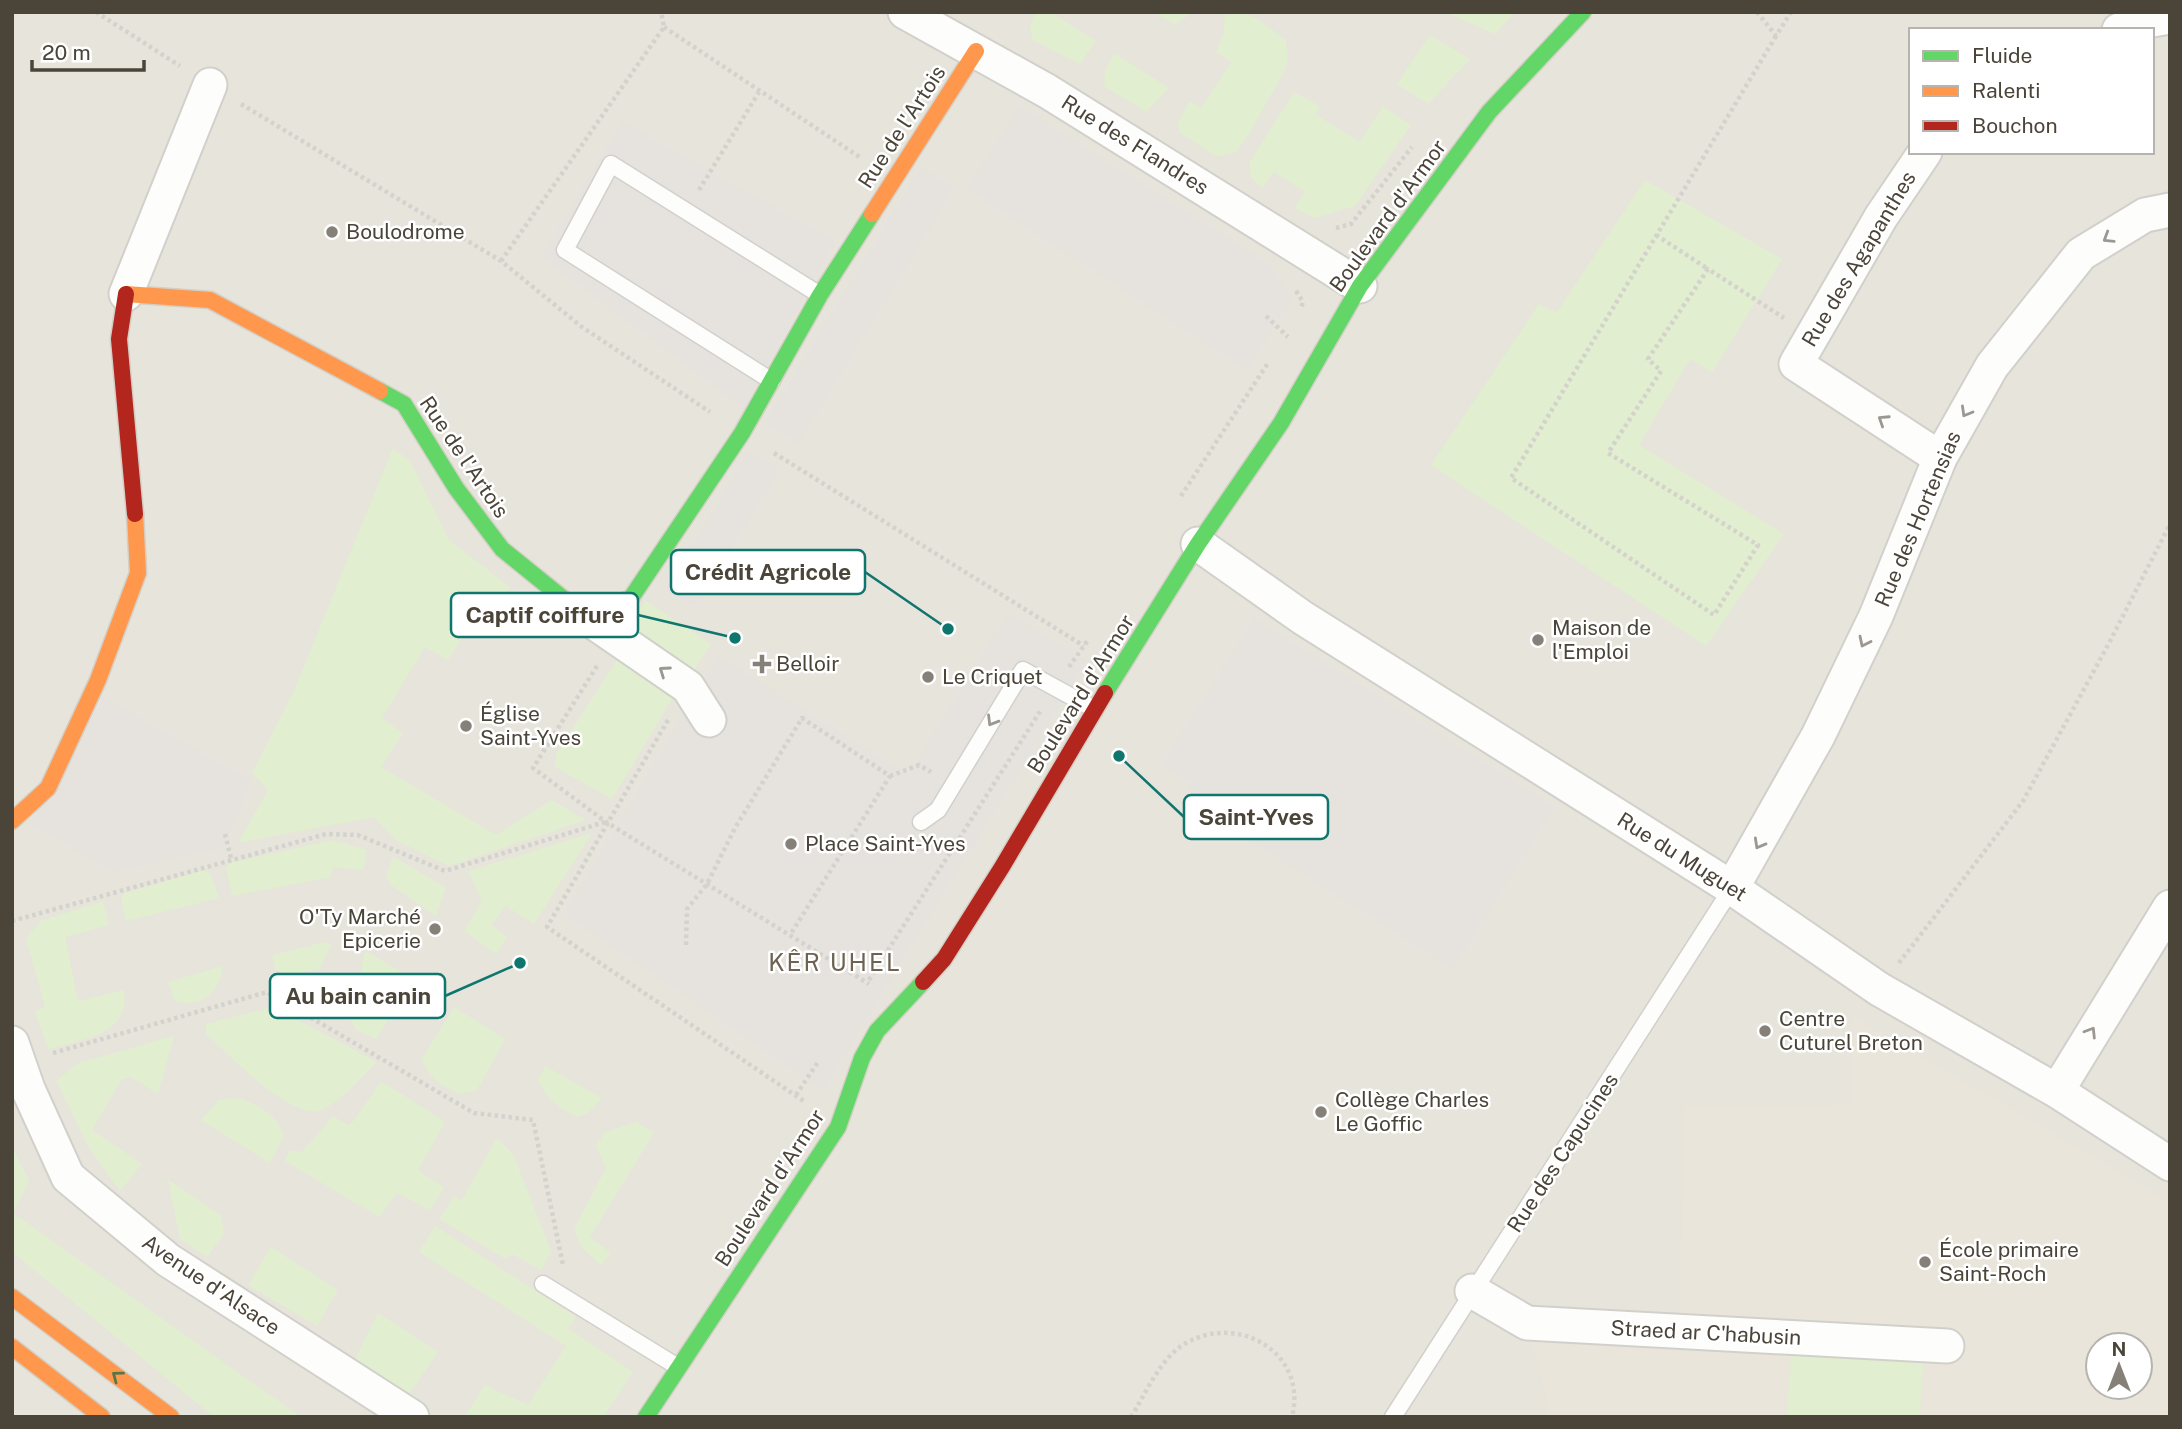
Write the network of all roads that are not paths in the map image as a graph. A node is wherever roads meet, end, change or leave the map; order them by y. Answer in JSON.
{"nodes":[{"id":1,"x":905,"y":12,"type":"edge"},
{"id":2,"x":1583,"y":12,"type":"edge"},
{"id":3,"x":2170,"y":17,"type":"edge"},
{"id":4,"x":2124,"y":28,"type":"edge"},
{"id":5,"x":976,"y":51,"type":"junction"},
{"id":6,"x":209,"y":85,"type":"road end"},
{"id":7,"x":1924,"y":154,"type":"edge"},
{"id":8,"x":2170,"y":210,"type":"edge"},
{"id":9,"x":1360,"y":286,"type":"junction"},
{"id":10,"x":126,"y":294,"type":"junction"},
{"id":11,"x":820,"y":295,"type":"junction"},
{"id":12,"x":772,"y":381,"type":"junction"},
{"id":13,"x":1940,"y":458,"type":"junction"},
{"id":14,"x":1198,"y":544,"type":"junction"},
{"id":15,"x":586,"y":617,"type":"junction"},
{"id":16,"x":1094,"y":709,"type":"junction"},
{"id":17,"x":709,"y":720,"type":"dead end"},
{"id":18,"x":12,"y":821,"type":"edge"},
{"id":19,"x":921,"y":822,"type":"dead end"},
{"id":20,"x":1732,"y":888,"type":"junction"},
{"id":21,"x":2170,"y":906,"type":"edge"},
{"id":22,"x":15,"y":1053,"type":"edge"},
{"id":23,"x":2057,"y":1091,"type":"junction"},
{"id":24,"x":2170,"y":1164,"type":"edge"},
{"id":25,"x":543,"y":1284,"type":"dead end"},
{"id":26,"x":1472,"y":1292,"type":"junction"},
{"id":27,"x":12,"y":1297,"type":"edge"},
{"id":28,"x":1947,"y":1346,"type":"dead end"},
{"id":29,"x":12,"y":1347,"type":"edge"},
{"id":30,"x":678,"y":1367,"type":"junction"},
{"id":31,"x":102,"y":1417,"type":"edge"},
{"id":32,"x":172,"y":1417,"type":"edge"},
{"id":33,"x":412,"y":1417,"type":"edge"},
{"id":34,"x":646,"y":1417,"type":"edge"},
{"id":35,"x":1393,"y":1417,"type":"edge"}],
"edges":[{"from":1,"to":5,"type":"street","name":"Rue des Flandres"},
{"from":2,"to":9,"type":"main road","name":"Boulevard d'Armor"},
{"from":3,"to":4,"type":"street"},
{"from":5,"to":9,"type":"street","name":"Rue des Flandres"},
{"from":5,"to":11,"type":"main road","name":"Rue de l'Artois"},
{"from":6,"to":10,"type":"street"},
{"from":13,"to":7,"type":"street","name":"Rue des Agapanthes","one_way":true},
{"from":8,"to":13,"type":"street","name":"Rue des Hortensias","one_way":true},
{"from":9,"to":14,"type":"main road","name":"Boulevard d'Armor"},
{"from":10,"to":15,"type":"main road","name":"Rue de l'Artois"},
{"from":10,"to":18,"type":"main road"},
{"from":11,"to":12,"type":"main road","name":"Rue de l'Artois"},
{"from":11,"to":12,"type":"lane"},
{"from":12,"to":15,"type":"main road","name":"Rue de l'Artois"},
{"from":13,"to":20,"type":"street","name":"Rue des Hortensias","one_way":true},
{"from":14,"to":16,"type":"main road","name":"Boulevard d'Armor"},
{"from":14,"to":20,"type":"street","name":"Rue du Muguet"},
{"from":17,"to":15,"type":"street","one_way":true},
{"from":16,"to":19,"type":"lane","one_way":true},
{"from":16,"to":30,"type":"main road","name":"Boulevard d'Armor"},
{"from":20,"to":23,"type":"street","name":"Rue du Muguet"},
{"from":20,"to":26,"type":"lane","name":"Rue des Capucines"},
{"from":23,"to":21,"type":"street","one_way":true},
{"from":22,"to":33,"type":"street","name":"Avenue d'Alsace"},
{"from":23,"to":24,"type":"street","name":"Rue du Muguet"},
{"from":25,"to":30,"type":"lane"},
{"from":26,"to":28,"type":"street","name":"Straed ar C'habusin"},
{"from":26,"to":35,"type":"lane","name":"Rue des Capucines"},
{"from":32,"to":27,"type":"main road","one_way":true},
{"from":29,"to":31,"type":"main road"},
{"from":30,"to":34,"type":"main road","name":"Boulevard d'Armor"}]}
